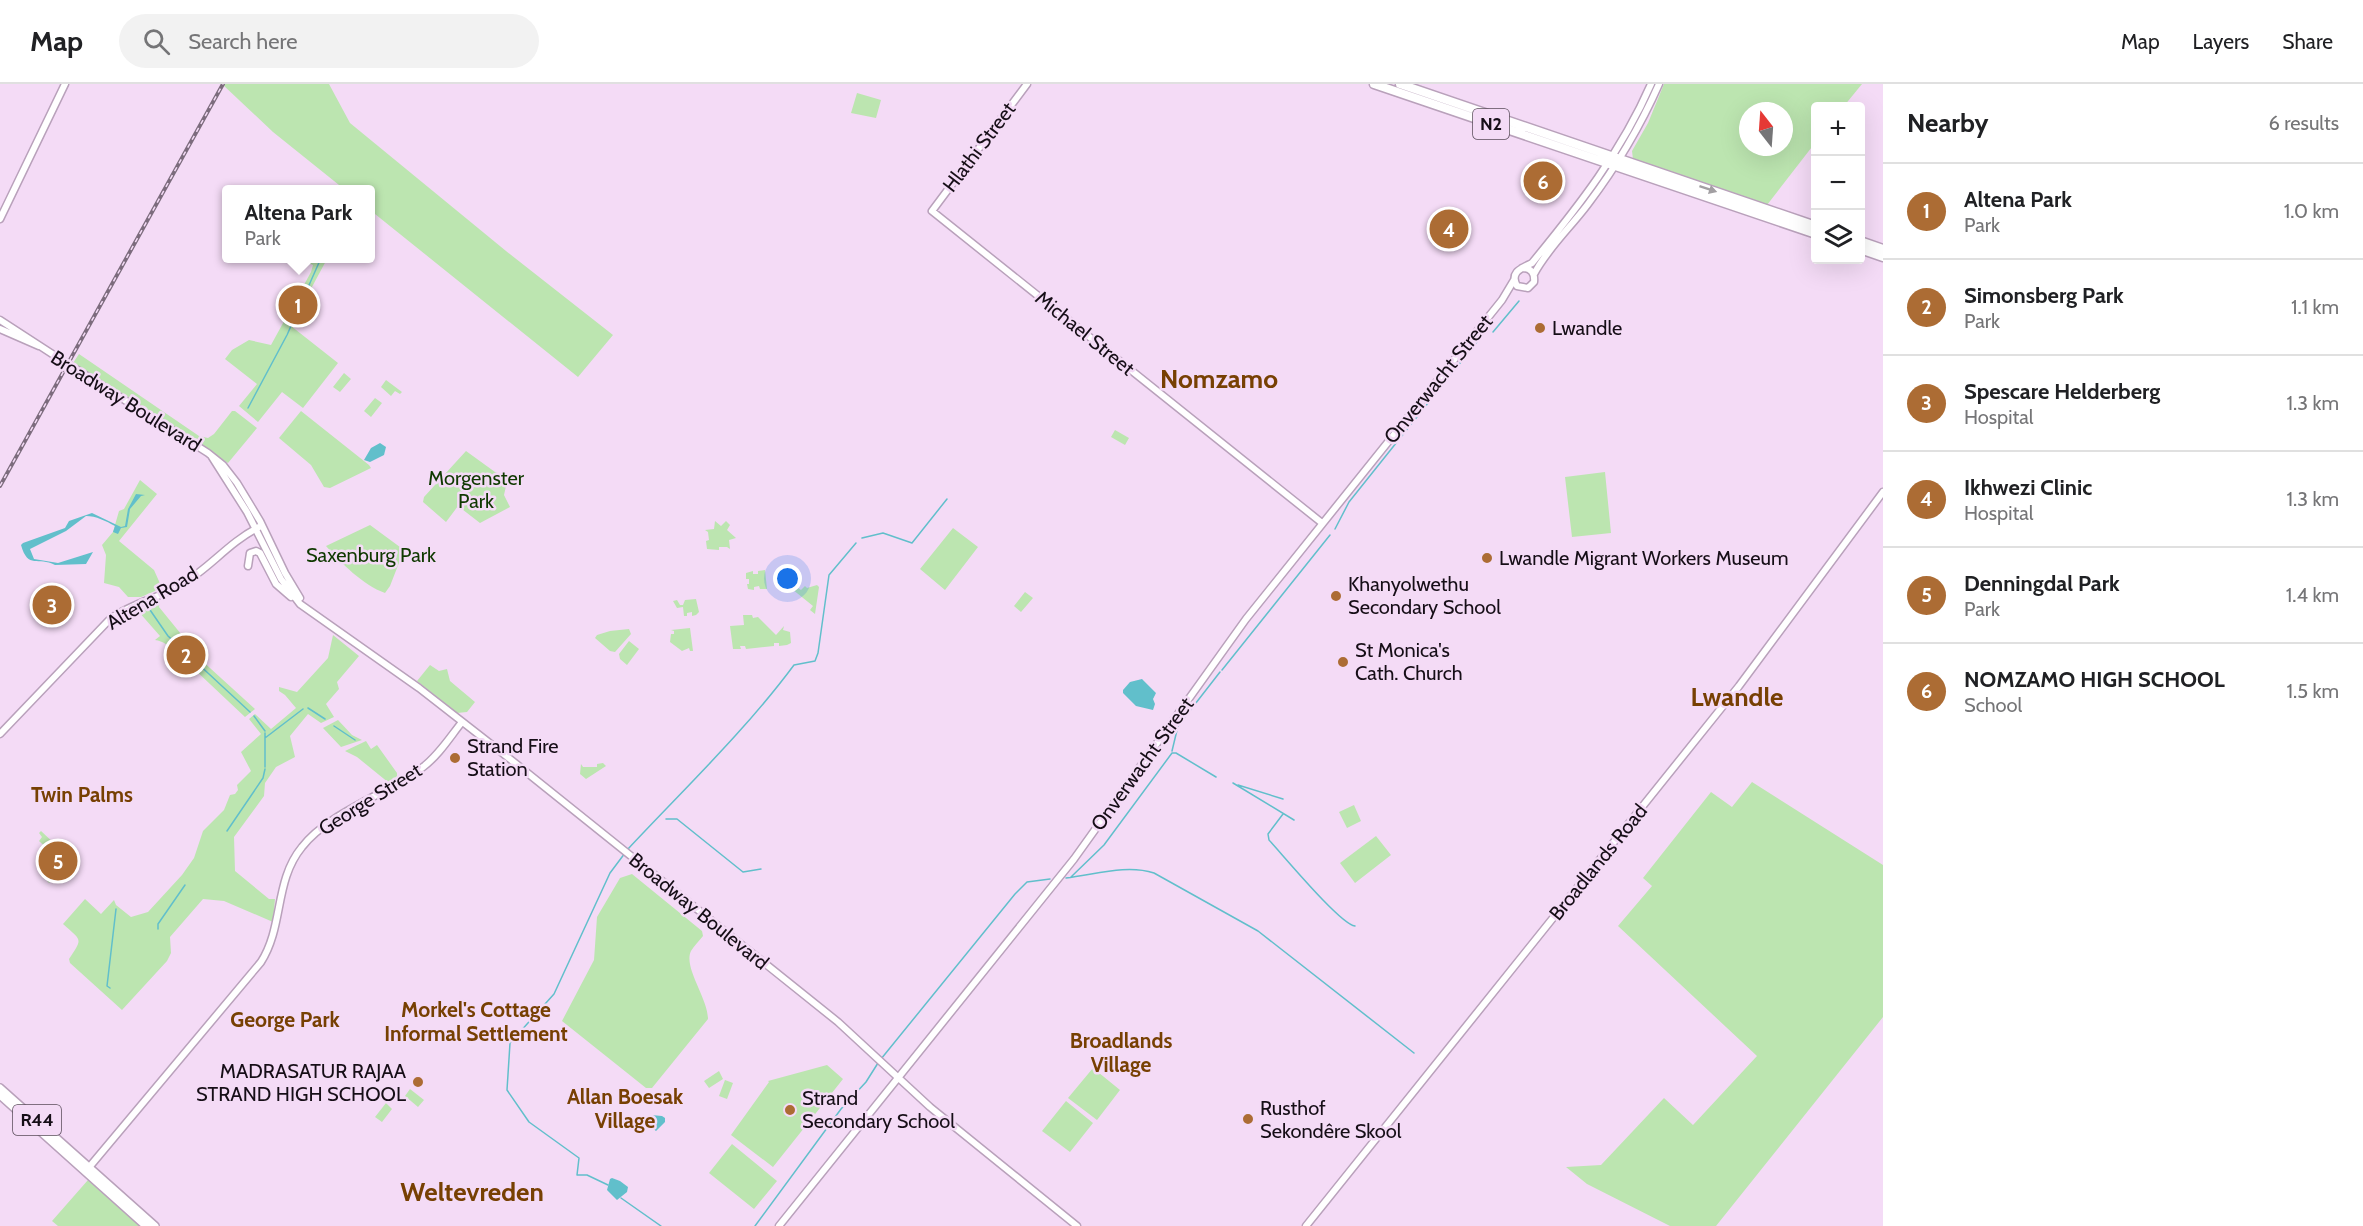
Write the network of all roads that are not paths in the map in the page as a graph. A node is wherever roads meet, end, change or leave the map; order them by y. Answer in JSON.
{"nodes":[{"id":1,"x":65,"y":84,"type":"edge"},
{"id":2,"x":1027,"y":84,"type":"edge"},
{"id":3,"x":1374,"y":84,"type":"edge"},
{"id":4,"x":1400,"y":84,"type":"edge"},
{"id":5,"x":1651,"y":84,"type":"edge"},
{"id":6,"x":1659,"y":84,"type":"edge"},
{"id":7,"x":1613,"y":162,"type":"junction"},
{"id":8,"x":932,"y":210,"type":"joint"},
{"id":9,"x":0,"y":219,"type":"edge"},
{"id":10,"x":1811,"y":225,"type":"edge"},
{"id":11,"x":1811,"y":233,"type":"edge"},
{"id":12,"x":1865,"y":243,"type":"edge"},
{"id":13,"x":1883,"y":249,"type":"edge"},
{"id":14,"x":1865,"y":251,"type":"edge"},
{"id":15,"x":1883,"y":257,"type":"edge"},
{"id":16,"x":1522,"y":268,"type":"junction"},
{"id":17,"x":1534,"y":274,"type":"junction"},
{"id":18,"x":1514,"y":280,"type":"junction"},
{"id":19,"x":1520,"y":288,"type":"junction"},
{"id":20,"x":1502,"y":300,"type":"junction"},
{"id":21,"x":0,"y":320,"type":"edge"},
{"id":22,"x":0,"y":329,"type":"edge"},
{"id":23,"x":39,"y":346,"type":"junction"},
{"id":24,"x":1883,"y":492,"type":"edge"},
{"id":25,"x":1322,"y":523,"type":"junction"},
{"id":26,"x":259,"y":528,"type":"junction"},
{"id":27,"x":248,"y":566,"type":"dead end"},
{"id":28,"x":297,"y":601,"type":"junction"},
{"id":29,"x":309,"y":610,"type":"junction"},
{"id":30,"x":462,"y":722,"type":"junction"},
{"id":31,"x":0,"y":734,"type":"edge"},
{"id":32,"x":898,"y":1079,"type":"junction"},
{"id":33,"x":0,"y":1088,"type":"edge"},
{"id":34,"x":0,"y":1095,"type":"edge"},
{"id":35,"x":87,"y":1169,"type":"junction"},
{"id":36,"x":146,"y":1226,"type":"edge"},
{"id":37,"x":155,"y":1226,"type":"edge"},
{"id":38,"x":779,"y":1226,"type":"edge"},
{"id":39,"x":1077,"y":1226,"type":"edge"},
{"id":40,"x":1306,"y":1226,"type":"edge"}],
"edges":[{"from":1,"to":9,"type":"street"},
{"from":2,"to":8,"type":"street","name":"Hlathi Street"},
{"from":3,"to":7,"type":"highway","number":"N2"},
{"from":4,"to":7,"type":"highway","number":"N2"},
{"from":5,"to":7,"type":"street"},
{"from":6,"to":7,"type":"street"},
{"from":7,"to":10,"type":"highway","number":"N2","one_way":true},
{"from":7,"to":11,"type":"highway","number":"N2"},
{"from":7,"to":16,"type":"street"},
{"from":7,"to":17,"type":"street"},
{"from":8,"to":25,"type":"street","name":"Michael Street"},
{"from":12,"to":13,"type":"highway"},
{"from":14,"to":15,"type":"highway"},
{"from":16,"to":17,"type":"street"},
{"from":16,"to":18,"type":"street"},
{"from":17,"to":19,"type":"street"},
{"from":18,"to":19,"type":"street"},
{"from":18,"to":20,"type":"street","name":"Onverwacht Street"},
{"from":19,"to":20,"type":"street","name":"Onverwacht Street"},
{"from":20,"to":25,"type":"street","name":"Onverwacht Street"},
{"from":21,"to":23,"type":"street","name":"Broadway Boulevard"},
{"from":22,"to":23,"type":"street","name":"Broadway Boulevard"},
{"from":23,"to":26,"type":"street","name":"Broadway Boulevard","bridge":true},
{"from":24,"to":40,"type":"street","name":"Broadlands Road"},
{"from":25,"to":32,"type":"street","name":"Onverwacht Street"},
{"from":26,"to":28,"type":"street","name":"Broadway Boulevard"},
{"from":26,"to":29,"type":"street","name":"Broadway Boulevard"},
{"from":26,"to":31,"type":"street","name":"Altena Road"},
{"from":27,"to":28,"type":"street"},
{"from":28,"to":29,"type":"street","name":"Broadway Boulevard"},
{"from":29,"to":30,"type":"street","name":"Broadway Boulevard"},
{"from":30,"to":32,"type":"street","name":"Broadway Boulevard"},
{"from":30,"to":35,"type":"street","name":"George Street"},
{"from":32,"to":38,"type":"street","name":"Onverwacht Street"},
{"from":32,"to":39,"type":"street","name":"Broadway Boulevard"},
{"from":33,"to":35,"type":"main road","number":"R44"},
{"from":34,"to":35,"type":"main road","number":"R44"},
{"from":35,"to":36,"type":"main road","number":"R44"},
{"from":35,"to":37,"type":"main road","number":"R44"}]}
